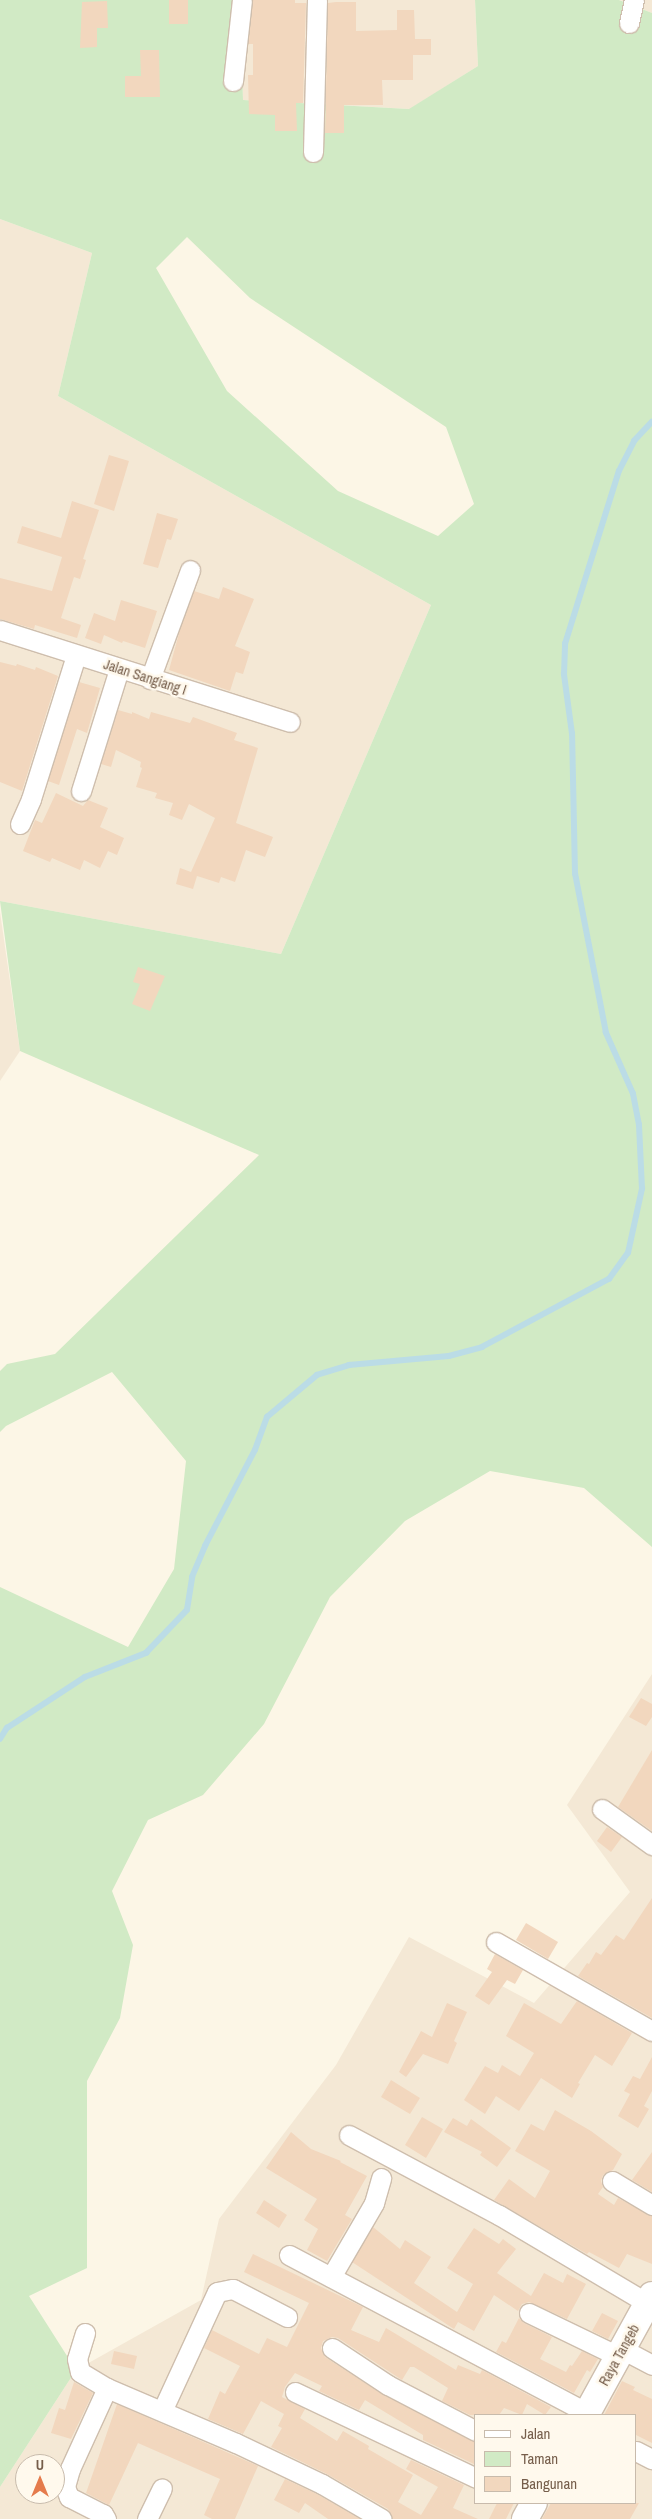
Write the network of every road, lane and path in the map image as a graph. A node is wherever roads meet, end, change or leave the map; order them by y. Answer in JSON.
{"nodes":[{"id":1,"x":242,"y":0,"type":"edge"},
{"id":2,"x":317,"y":0,"type":"edge"},
{"id":3,"x":634,"y":0,"type":"edge"},
{"id":4,"x":629,"y":23,"type":"dead end"},
{"id":5,"x":233,"y":81,"type":"dead end"},
{"id":6,"x":313,"y":152,"type":"dead end"},
{"id":7,"x":190,"y":570,"type":"dead end"},
{"id":8,"x":0,"y":630,"type":"edge"},
{"id":9,"x":76,"y":654,"type":"junction"},
{"id":10,"x":118,"y":669,"type":"junction"},
{"id":11,"x":150,"y":679,"type":"junction"},
{"id":12,"x":290,"y":722,"type":"dead end"},
{"id":13,"x":81,"y":791,"type":"dead end"},
{"id":14,"x":20,"y":824,"type":"dead end"},
{"id":15,"x":602,"y":1810,"type":"dead end"},
{"id":16,"x":652,"y":1846,"type":"edge"},
{"id":17,"x":496,"y":1942,"type":"dead end"},
{"id":18,"x":652,"y":2030,"type":"edge"},
{"id":19,"x":349,"y":2135,"type":"dead end"},
{"id":20,"x":382,"y":2178,"type":"dead end"},
{"id":21,"x":612,"y":2181,"type":"dead end"},
{"id":22,"x":652,"y":2205,"type":"edge"},
{"id":23,"x":289,"y":2255,"type":"dead end"},
{"id":24,"x":331,"y":2277,"type":"junction"},
{"id":25,"x":650,"y":2299,"type":"edge"},
{"id":26,"x":529,"y":2313,"type":"dead end"},
{"id":27,"x":287,"y":2317,"type":"dead end"},
{"id":28,"x":85,"y":2333,"type":"dead end"},
{"id":29,"x":332,"y":2348,"type":"dead end"},
{"id":30,"x":620,"y":2353,"type":"junction"},
{"id":31,"x":652,"y":2365,"type":"edge"},
{"id":32,"x":107,"y":2388,"type":"junction"},
{"id":33,"x":295,"y":2392,"type":"dead end"},
{"id":34,"x":162,"y":2411,"type":"junction"},
{"id":35,"x":587,"y":2414,"type":"edge"},
{"id":36,"x":474,"y":2430,"type":"edge"},
{"id":37,"x":637,"y":2452,"type":"edge"},
{"id":38,"x":652,"y":2459,"type":"edge"},
{"id":39,"x":474,"y":2477,"type":"edge"},
{"id":40,"x":162,"y":2488,"type":"dead end"},
{"id":41,"x":106,"y":2519,"type":"edge"},
{"id":42,"x":147,"y":2519,"type":"edge"},
{"id":43,"x":382,"y":2519,"type":"edge"}],
"edges":[{"from":1,"to":5,"type":"street"},
{"from":2,"to":6,"type":"street"},
{"from":3,"to":4,"type":"street"},
{"from":7,"to":11,"type":"street"},
{"from":8,"to":9,"type":"street","name":"Jalan Sangiang I"},
{"from":9,"to":10,"type":"street","name":"Jalan Sangiang I"},
{"from":9,"to":14,"type":"street"},
{"from":10,"to":11,"type":"street","name":"Jalan Sangiang I"},
{"from":10,"to":13,"type":"street"},
{"from":11,"to":12,"type":"street","name":"Jalan Sangiang I"},
{"from":15,"to":16,"type":"street"},
{"from":17,"to":18,"type":"street"},
{"from":19,"to":25,"type":"street"},
{"from":20,"to":24,"type":"street"},
{"from":21,"to":22,"type":"street"},
{"from":23,"to":24,"type":"street"},
{"from":24,"to":35,"type":"street"},
{"from":25,"to":30,"type":"street","name":"Raya Tangeb"},
{"from":26,"to":30,"type":"street"},
{"from":27,"to":34,"type":"street"},
{"from":28,"to":32,"type":"street"},
{"from":29,"to":36,"type":"street"},
{"from":30,"to":31,"type":"street"},
{"from":30,"to":35,"type":"street","name":"Raya Tangeb"},
{"from":32,"to":34,"type":"street"},
{"from":32,"to":41,"type":"street"},
{"from":33,"to":39,"type":"street"},
{"from":34,"to":43,"type":"street"},
{"from":37,"to":38,"type":"street"},
{"from":40,"to":42,"type":"street"}]}
